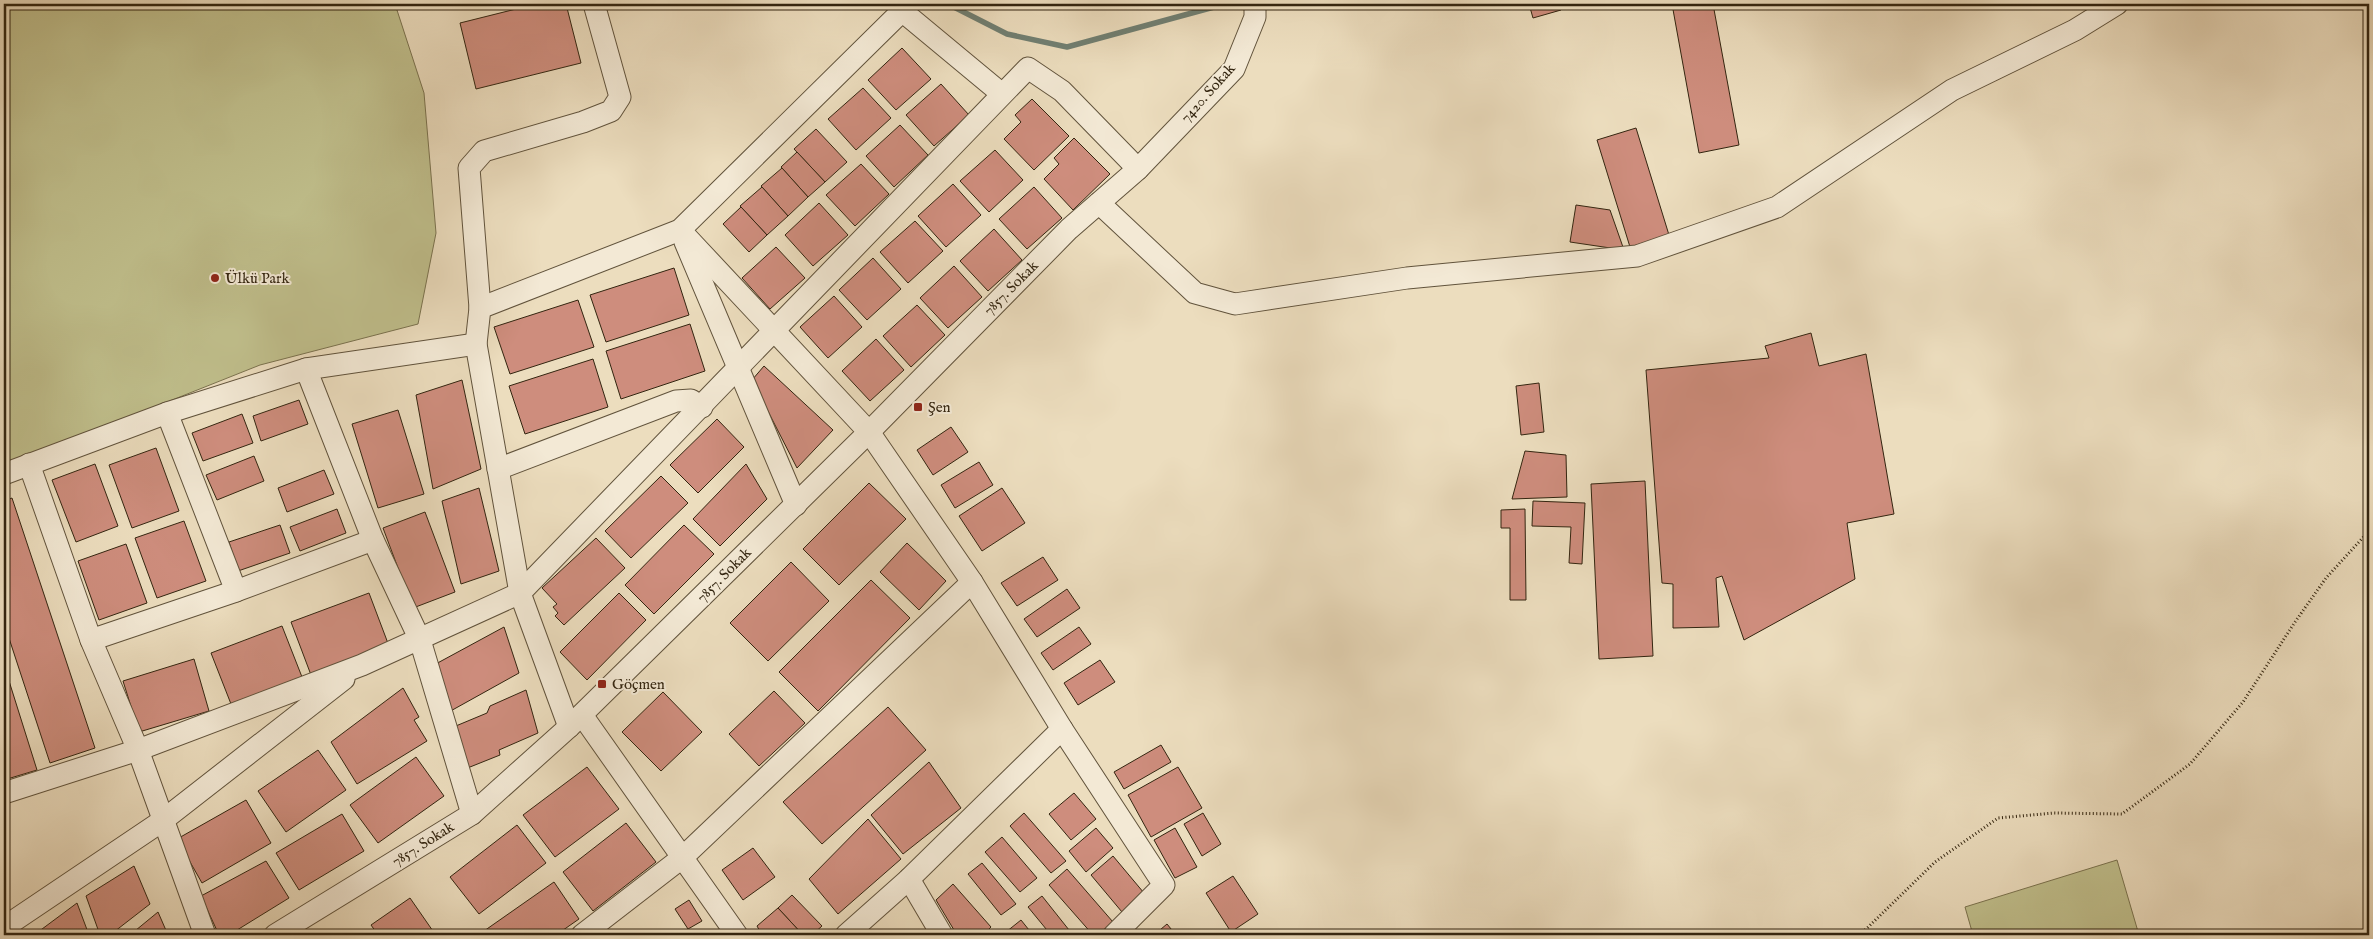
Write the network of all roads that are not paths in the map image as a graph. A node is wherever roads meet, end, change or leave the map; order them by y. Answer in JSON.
{"nodes":[{"id":1,"x":594,"y":4,"type":"edge"},
{"id":2,"x":1255,"y":4,"type":"edge"},
{"id":3,"x":2117,"y":4,"type":"edge"},
{"id":4,"x":1002,"y":94,"type":"junction"},
{"id":5,"x":1138,"y":169,"type":"junction"},
{"id":6,"x":1099,"y":203,"type":"junction"},
{"id":7,"x":680,"y":230,"type":"junction"},
{"id":8,"x":480,"y":308,"type":"junction"},
{"id":9,"x":774,"y":329,"type":"junction"},
{"id":10,"x":476,"y":344,"type":"junction"},
{"id":11,"x":306,"y":369,"type":"junction"},
{"id":12,"x":738,"y":369,"type":"junction"},
{"id":13,"x":702,"y":406,"type":"junction"},
{"id":14,"x":168,"y":413,"type":"junction"},
{"id":15,"x":869,"y":432,"type":"junction"},
{"id":16,"x":29,"y":464,"type":"junction"},
{"id":17,"x":498,"y":469,"type":"junction"},
{"id":18,"x":4,"y":474,"type":"edge"},
{"id":19,"x":796,"y":505,"type":"junction"},
{"id":20,"x":373,"y":540,"type":"junction"},
{"id":21,"x":972,"y":582,"type":"junction"},
{"id":22,"x":236,"y":591,"type":"junction"},
{"id":23,"x":520,"y":593,"type":"junction"},
{"id":24,"x":91,"y":640,"type":"junction"},
{"id":25,"x":420,"y":640,"type":"junction"},
{"id":26,"x":362,"y":665,"type":"junction"},
{"id":27,"x":576,"y":721,"type":"junction"},
{"id":28,"x":1062,"y":728,"type":"junction"},
{"id":29,"x":138,"y":750,"type":"junction"},
{"id":30,"x":4,"y":793,"type":"edge"},
{"id":31,"x":472,"y":814,"type":"junction"},
{"id":32,"x":162,"y":821,"type":"junction"},
{"id":33,"x":683,"y":857,"type":"junction"},
{"id":34,"x":909,"y":880,"type":"junction"},
{"id":35,"x":6,"y":926,"type":"edge"},
{"id":36,"x":205,"y":935,"type":"edge"},
{"id":37,"x":275,"y":935,"type":"edge"},
{"id":38,"x":582,"y":935,"type":"edge"},
{"id":39,"x":738,"y":935,"type":"edge"},
{"id":40,"x":846,"y":935,"type":"edge"},
{"id":41,"x":942,"y":935,"type":"edge"},
{"id":42,"x":1114,"y":935,"type":"edge"}],
"edges":[{"from":1,"to":8,"type":"street"},
{"from":2,"to":5,"type":"street","name":"7420. Sokak"},
{"from":3,"to":6,"type":"street"},
{"from":4,"to":5,"type":"street"},
{"from":4,"to":7,"type":"street"},
{"from":4,"to":9,"type":"street"},
{"from":5,"to":6,"type":"street","name":"7857. Sokak"},
{"from":6,"to":15,"type":"street","name":"7857. Sokak"},
{"from":7,"to":8,"type":"street"},
{"from":7,"to":9,"type":"street"},
{"from":7,"to":12,"type":"street"},
{"from":8,"to":10,"type":"street"},
{"from":9,"to":12,"type":"street"},
{"from":9,"to":15,"type":"street"},
{"from":10,"to":11,"type":"street"},
{"from":10,"to":17,"type":"street"},
{"from":11,"to":14,"type":"street"},
{"from":11,"to":20,"type":"street"},
{"from":12,"to":13,"type":"street"},
{"from":12,"to":19,"type":"street"},
{"from":13,"to":17,"type":"street"},
{"from":13,"to":23,"type":"street"},
{"from":14,"to":16,"type":"street"},
{"from":14,"to":22,"type":"street"},
{"from":15,"to":19,"type":"street","name":"7857. Sokak"},
{"from":15,"to":21,"type":"street"},
{"from":16,"to":18,"type":"street"},
{"from":16,"to":24,"type":"street"},
{"from":17,"to":23,"type":"street"},
{"from":19,"to":27,"type":"street","name":"7857. Sokak"},
{"from":20,"to":22,"type":"street"},
{"from":20,"to":25,"type":"street"},
{"from":21,"to":28,"type":"street"},
{"from":21,"to":33,"type":"street"},
{"from":22,"to":24,"type":"street"},
{"from":23,"to":25,"type":"street"},
{"from":23,"to":27,"type":"street"},
{"from":24,"to":29,"type":"street"},
{"from":25,"to":26,"type":"street"},
{"from":25,"to":31,"type":"street"},
{"from":26,"to":29,"type":"street"},
{"from":26,"to":32,"type":"street"},
{"from":27,"to":31,"type":"street","name":"7857. Sokak"},
{"from":27,"to":33,"type":"street"},
{"from":28,"to":34,"type":"street"},
{"from":28,"to":42,"type":"street"},
{"from":29,"to":30,"type":"street"},
{"from":29,"to":32,"type":"street"},
{"from":31,"to":37,"type":"street","name":"7857. Sokak"},
{"from":32,"to":35,"type":"street"},
{"from":32,"to":36,"type":"street"},
{"from":33,"to":38,"type":"street"},
{"from":33,"to":39,"type":"street"},
{"from":34,"to":40,"type":"street"},
{"from":34,"to":41,"type":"street"}]}
